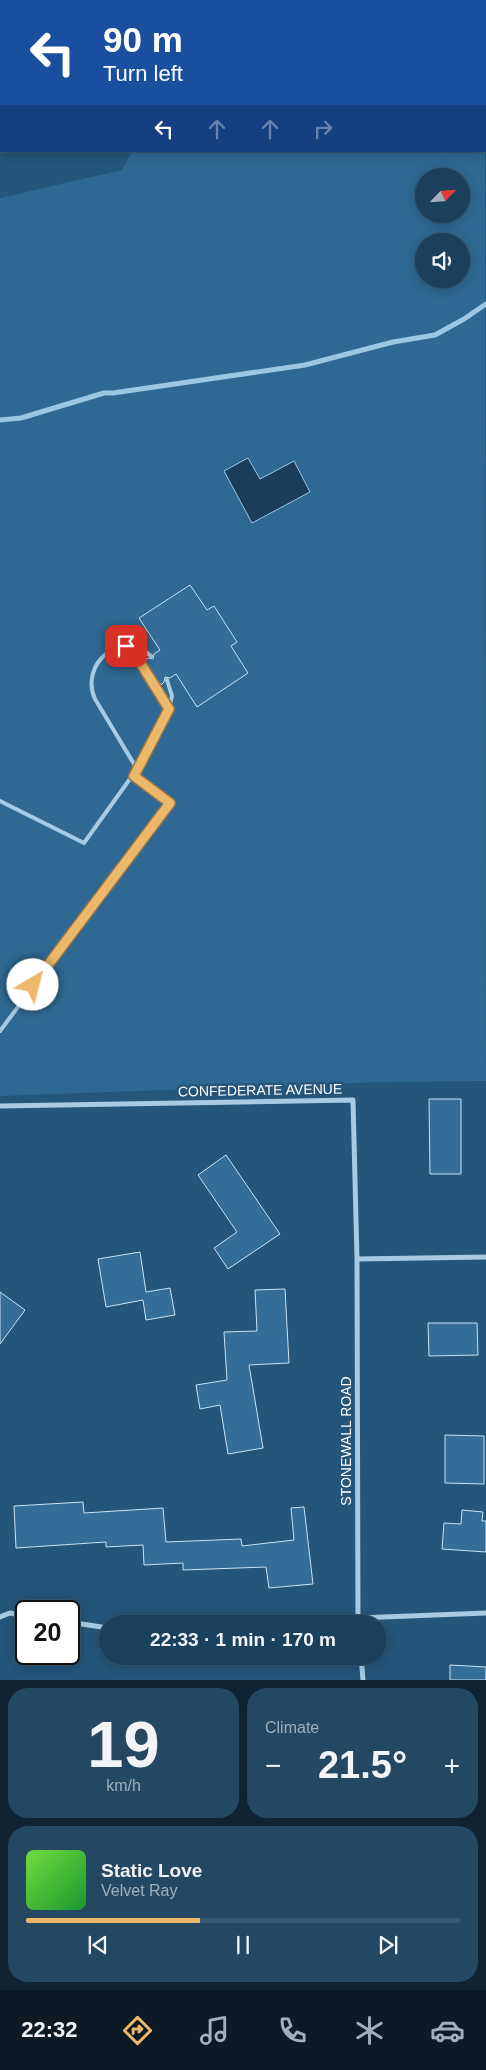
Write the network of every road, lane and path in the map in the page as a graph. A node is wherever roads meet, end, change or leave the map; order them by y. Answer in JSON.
{"nodes":[{"id":1,"x":130,"y":646,"type":"junction"},
{"id":2,"x":151,"y":656,"type":"dead end"},
{"id":3,"x":167,"y":680,"type":"dead end"},
{"id":4,"x":169,"y":709,"type":"junction"},
{"id":5,"x":137,"y":769,"type":"junction"},
{"id":6,"x":134,"y":776,"type":"junction"},
{"id":7,"x":0,"y":802,"type":"edge"},
{"id":8,"x":0,"y":1031,"type":"edge"},
{"id":9,"x":0,"y":1106,"type":"edge"},
{"id":10,"x":486,"y":1258,"type":"edge"},
{"id":11,"x":357,"y":1259,"type":"junction"},
{"id":12,"x":486,"y":1613,"type":"edge"},
{"id":13,"x":15,"y":1614,"type":"edge"},
{"id":14,"x":358,"y":1615,"type":"edge"},
{"id":15,"x":0,"y":1617,"type":"edge"},
{"id":16,"x":387,"y":1619,"type":"edge"},
{"id":17,"x":80,"y":1624,"type":"edge"},
{"id":18,"x":99,"y":1627,"type":"edge"},
{"id":19,"x":362,"y":1665,"type":"edge"},
{"id":20,"x":363,"y":1680,"type":"edge"}],
"edges":[{"from":1,"to":2,"type":"lane"},
{"from":1,"to":4,"type":"lane"},
{"from":1,"to":5,"type":"lane"},
{"from":3,"to":4,"type":"lane"},
{"from":4,"to":5,"type":"lane"},
{"from":5,"to":6,"type":"lane"},
{"from":6,"to":7,"type":"lane"},
{"from":6,"to":8,"type":"lane"},
{"from":9,"to":11,"type":"street","name":"CONFEDERATE AVENUE"},
{"from":10,"to":11,"type":"street"},
{"from":11,"to":14,"type":"street","name":"STONEWALL ROAD"},
{"from":12,"to":16,"type":"street"},
{"from":13,"to":15,"type":"street"},
{"from":17,"to":18,"type":"street"},
{"from":19,"to":20,"type":"street"}]}
